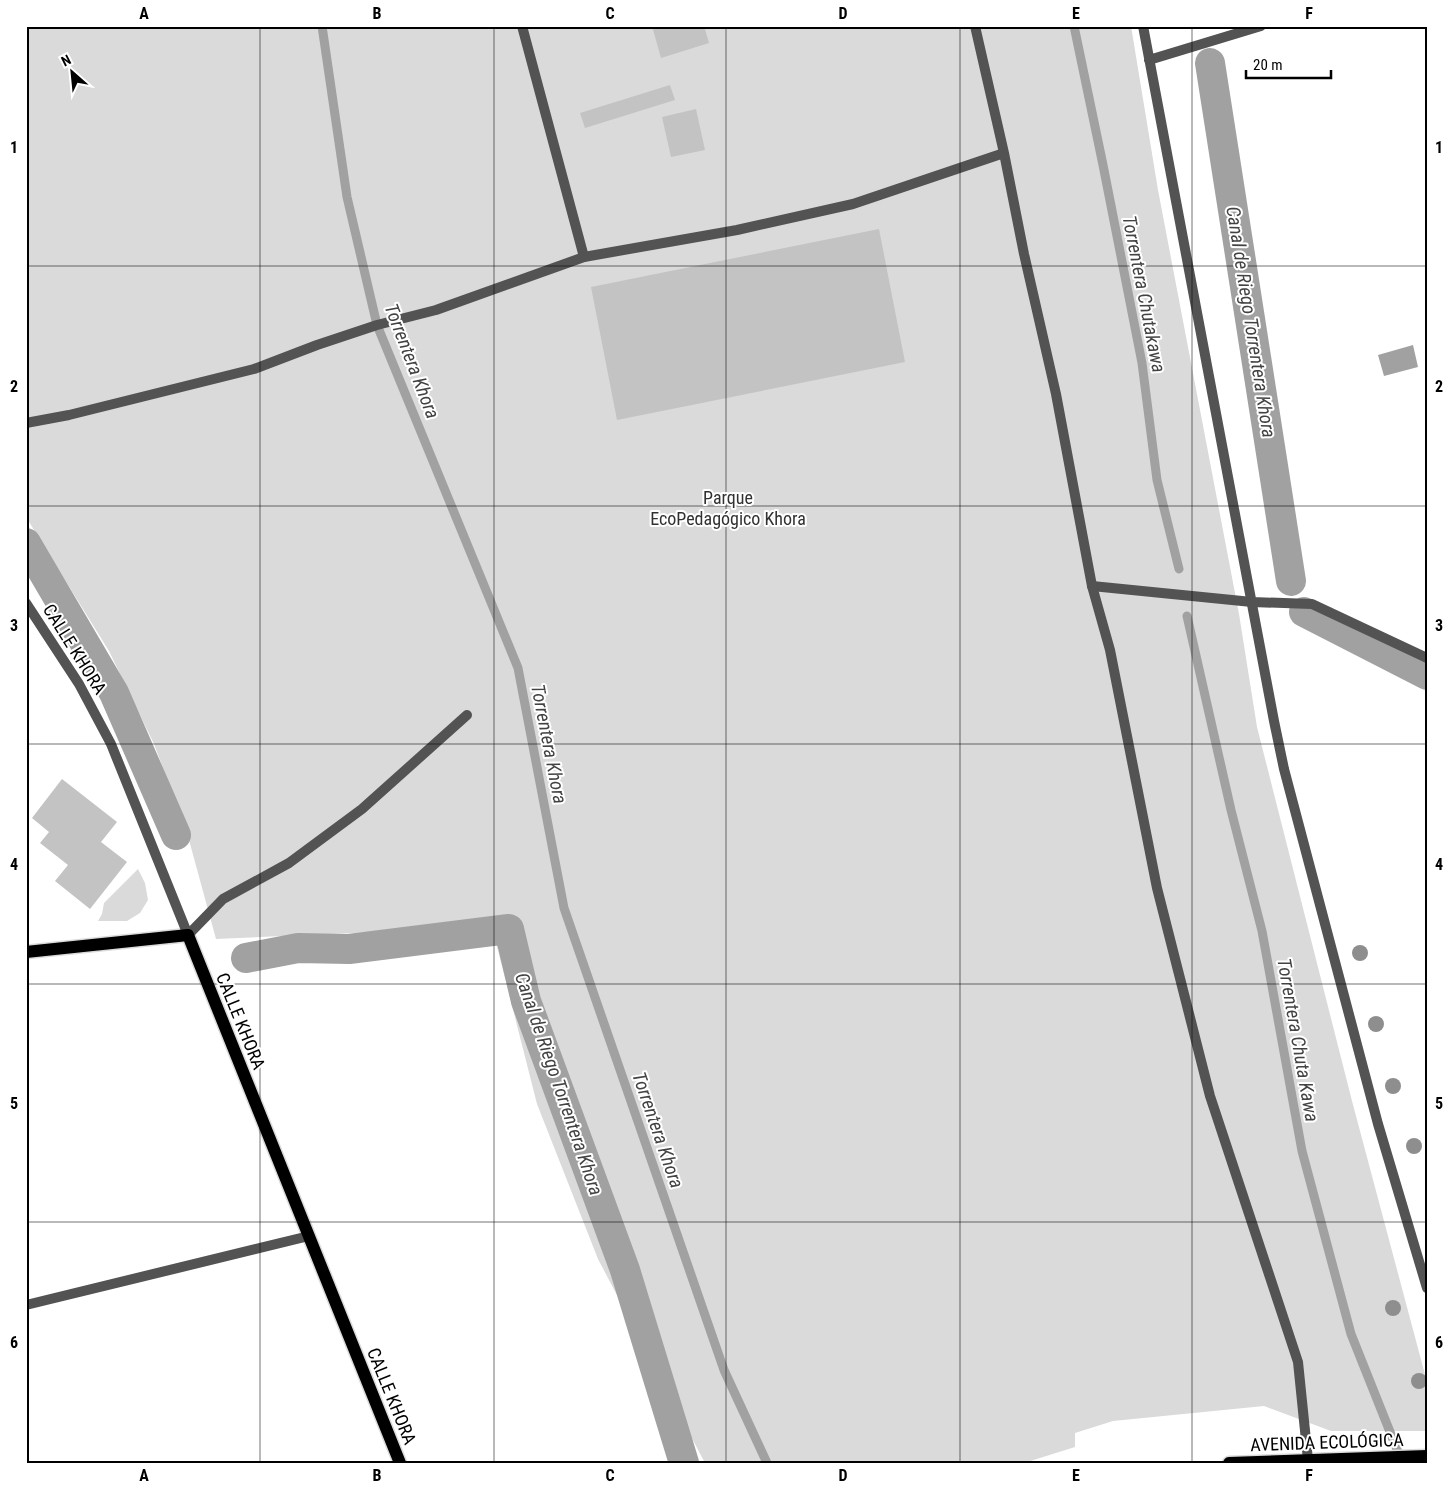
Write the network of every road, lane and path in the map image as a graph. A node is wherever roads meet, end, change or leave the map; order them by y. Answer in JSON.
{"nodes":[{"id":1,"x":522,"y":26,"type":"edge"},
{"id":2,"x":975,"y":26,"type":"edge"},
{"id":3,"x":1143,"y":26,"type":"edge"},
{"id":4,"x":1261,"y":26,"type":"edge"},
{"id":5,"x":1149,"y":60,"type":"junction"},
{"id":6,"x":1004,"y":154,"type":"junction"},
{"id":7,"x":584,"y":257,"type":"junction"},
{"id":8,"x":26,"y":423,"type":"edge"},
{"id":9,"x":1092,"y":586,"type":"junction"},
{"id":10,"x":1252,"y":602,"type":"junction"},
{"id":11,"x":26,"y":603,"type":"edge"},
{"id":12,"x":1427,"y":658,"type":"edge"},
{"id":13,"x":467,"y":715,"type":"dead end"},
{"id":14,"x":188,"y":935,"type":"junction"},
{"id":15,"x":26,"y":952,"type":"edge"},
{"id":16,"x":309,"y":1236,"type":"junction"},
{"id":17,"x":1427,"y":1288,"type":"edge"},
{"id":18,"x":26,"y":1305,"type":"edge"},
{"id":19,"x":1427,"y":1456,"type":"edge"},
{"id":20,"x":1308,"y":1460,"type":"junction"},
{"id":21,"x":400,"y":1463,"type":"edge"},
{"id":22,"x":1229,"y":1463,"type":"edge"}],
"edges":[{"from":1,"to":7,"type":"street"},
{"from":2,"to":6,"type":"street"},
{"from":3,"to":5,"type":"street"},
{"from":4,"to":5,"type":"street"},
{"from":5,"to":10,"type":"street"},
{"from":6,"to":7,"type":"street"},
{"from":6,"to":9,"type":"street"},
{"from":7,"to":8,"type":"street"},
{"from":9,"to":10,"type":"street"},
{"from":9,"to":20,"type":"street"},
{"from":10,"to":12,"type":"street"},
{"from":10,"to":17,"type":"street"},
{"from":11,"to":14,"type":"street","name":"CALLE KHORA"},
{"from":13,"to":14,"type":"street"},
{"from":14,"to":15,"type":"main road"},
{"from":14,"to":16,"type":"main road","name":"CALLE KHORA"},
{"from":16,"to":18,"type":"street"},
{"from":16,"to":21,"type":"main road","name":"CALLE KHORA"},
{"from":19,"to":20,"type":"main road","name":"AVENIDA ECOLÓGICA"},
{"from":20,"to":22,"type":"main road","name":"AVENIDA ECOLÓGICA"}]}
